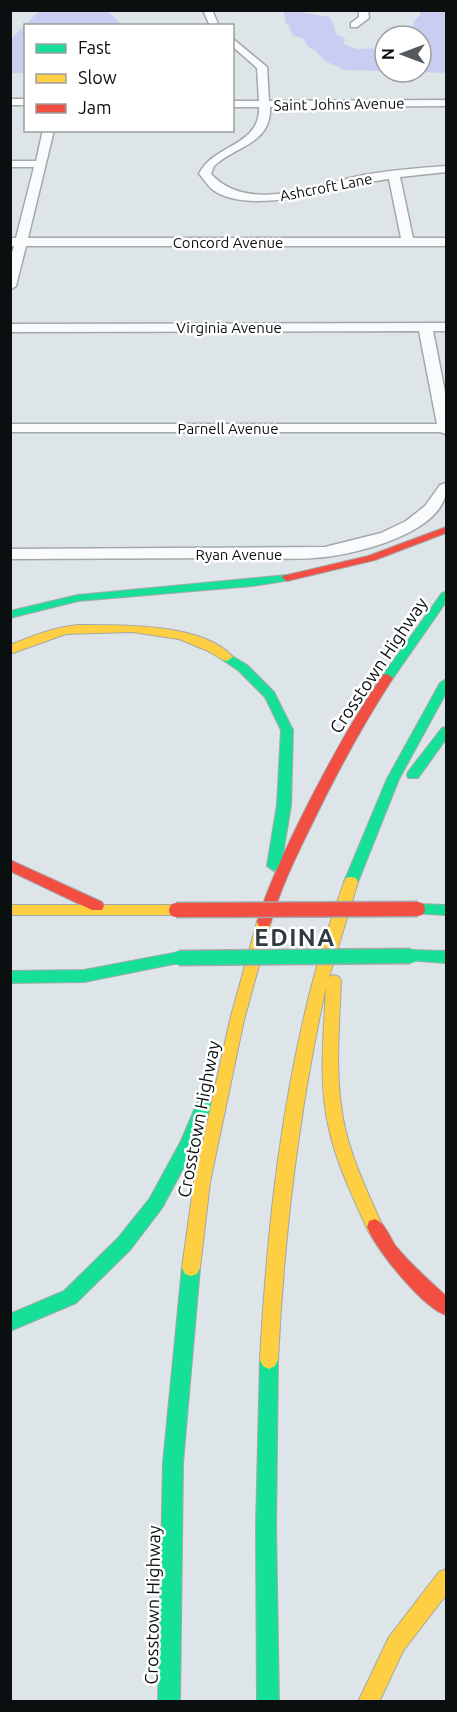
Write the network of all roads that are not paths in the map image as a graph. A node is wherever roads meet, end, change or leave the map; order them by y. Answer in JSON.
{"nodes":[{"id":1,"x":207,"y":10,"type":"edge"},
{"id":2,"x":363,"y":10,"type":"edge"},
{"id":3,"x":213,"y":24,"type":"edge"},
{"id":4,"x":354,"y":25,"type":"dead end"},
{"id":5,"x":234,"y":43,"type":"edge"},
{"id":6,"x":447,"y":103,"type":"edge"},
{"id":7,"x":234,"y":104,"type":"edge"},
{"id":8,"x":266,"y":105,"type":"junction"},
{"id":9,"x":48,"y":132,"type":"edge"},
{"id":10,"x":10,"y":164,"type":"edge"},
{"id":11,"x":40,"y":164,"type":"junction"},
{"id":12,"x":447,"y":169,"type":"edge"},
{"id":13,"x":394,"y":174,"type":"junction"},
{"id":14,"x":16,"y":242,"type":"edge"},
{"id":15,"x":408,"y":242,"type":"junction"},
{"id":16,"x":447,"y":242,"type":"edge"},
{"id":17,"x":10,"y":286,"type":"edge"},
{"id":18,"x":10,"y":327,"type":"edge"},
{"id":19,"x":425,"y":327,"type":"junction"},
{"id":20,"x":447,"y":327,"type":"edge"},
{"id":21,"x":10,"y":428,"type":"edge"},
{"id":22,"x":446,"y":429,"type":"edge"},
{"id":23,"x":447,"y":488,"type":"edge"},
{"id":24,"x":447,"y":530,"type":"edge"},
{"id":25,"x":10,"y":554,"type":"edge"},
{"id":26,"x":447,"y":596,"type":"edge"},
{"id":27,"x":10,"y":615,"type":"edge"},
{"id":28,"x":10,"y":650,"type":"edge"},
{"id":29,"x":447,"y":683,"type":"edge"},
{"id":30,"x":447,"y":731,"type":"edge"},
{"id":31,"x":367,"y":837,"type":"junction"},
{"id":32,"x":10,"y":865,"type":"edge"},
{"id":33,"x":271,"y":895,"type":"junction"},
{"id":34,"x":10,"y":910,"type":"edge"},
{"id":35,"x":104,"y":910,"type":"junction"},
{"id":36,"x":447,"y":910,"type":"edge"},
{"id":37,"x":336,"y":929,"type":"junction"},
{"id":38,"x":114,"y":956,"type":"dead end"},
{"id":39,"x":447,"y":957,"type":"edge"},
{"id":40,"x":179,"y":958,"type":"junction"},
{"id":41,"x":10,"y":977,"type":"edge"},
{"id":42,"x":237,"y":1020,"type":"junction"},
{"id":43,"x":447,"y":1306,"type":"edge"},
{"id":44,"x":10,"y":1323,"type":"edge"},
{"id":45,"x":447,"y":1579,"type":"edge"},
{"id":46,"x":169,"y":1701,"type":"edge"},
{"id":47,"x":268,"y":1701,"type":"edge"},
{"id":48,"x":368,"y":1701,"type":"edge"}],
"edges":[{"from":1,"to":3,"type":"street"},
{"from":2,"to":4,"type":"street"},
{"from":5,"to":8,"type":"street"},
{"from":6,"to":8,"type":"street","name":"Saint Johns Avenue"},
{"from":7,"to":8,"type":"street","name":"Saint Johns Avenue"},
{"from":8,"to":13,"type":"street","name":"Ashcroft Lane"},
{"from":9,"to":11,"type":"street"},
{"from":10,"to":11,"type":"street"},
{"from":11,"to":14,"type":"street"},
{"from":12,"to":13,"type":"street","name":"Ashcroft Lane"},
{"from":13,"to":15,"type":"street"},
{"from":14,"to":15,"type":"street","name":"Concord Avenue"},
{"from":14,"to":17,"type":"street"},
{"from":15,"to":16,"type":"street","name":"Concord Avenue"},
{"from":18,"to":19,"type":"street","name":"Virginia Avenue"},
{"from":19,"to":20,"type":"street","name":"Virginia Avenue"},
{"from":19,"to":22,"type":"street"},
{"from":21,"to":22,"type":"street","name":"Parnell Avenue"},
{"from":23,"to":25,"type":"street","name":"Ryan Avenue"},
{"from":24,"to":27,"type":"highway"},
{"from":26,"to":33,"type":"highway","name":"Crosstown Highway"},
{"from":28,"to":33,"type":"highway"},
{"from":29,"to":31,"type":"highway"},
{"from":30,"to":31,"type":"highway"},
{"from":31,"to":37,"type":"highway"},
{"from":32,"to":35,"type":"highway"},
{"from":33,"to":42,"type":"highway","name":"Crosstown Highway"},
{"from":34,"to":35,"type":"highway"},
{"from":35,"to":36,"type":"highway","bridge":true},
{"from":37,"to":43,"type":"highway"},
{"from":37,"to":47,"type":"highway"},
{"from":38,"to":40,"type":"highway"},
{"from":39,"to":40,"type":"highway","bridge":true},
{"from":40,"to":41,"type":"highway"},
{"from":42,"to":44,"type":"highway"},
{"from":42,"to":46,"type":"highway","name":"Crosstown Highway"},
{"from":45,"to":48,"type":"highway"}]}
